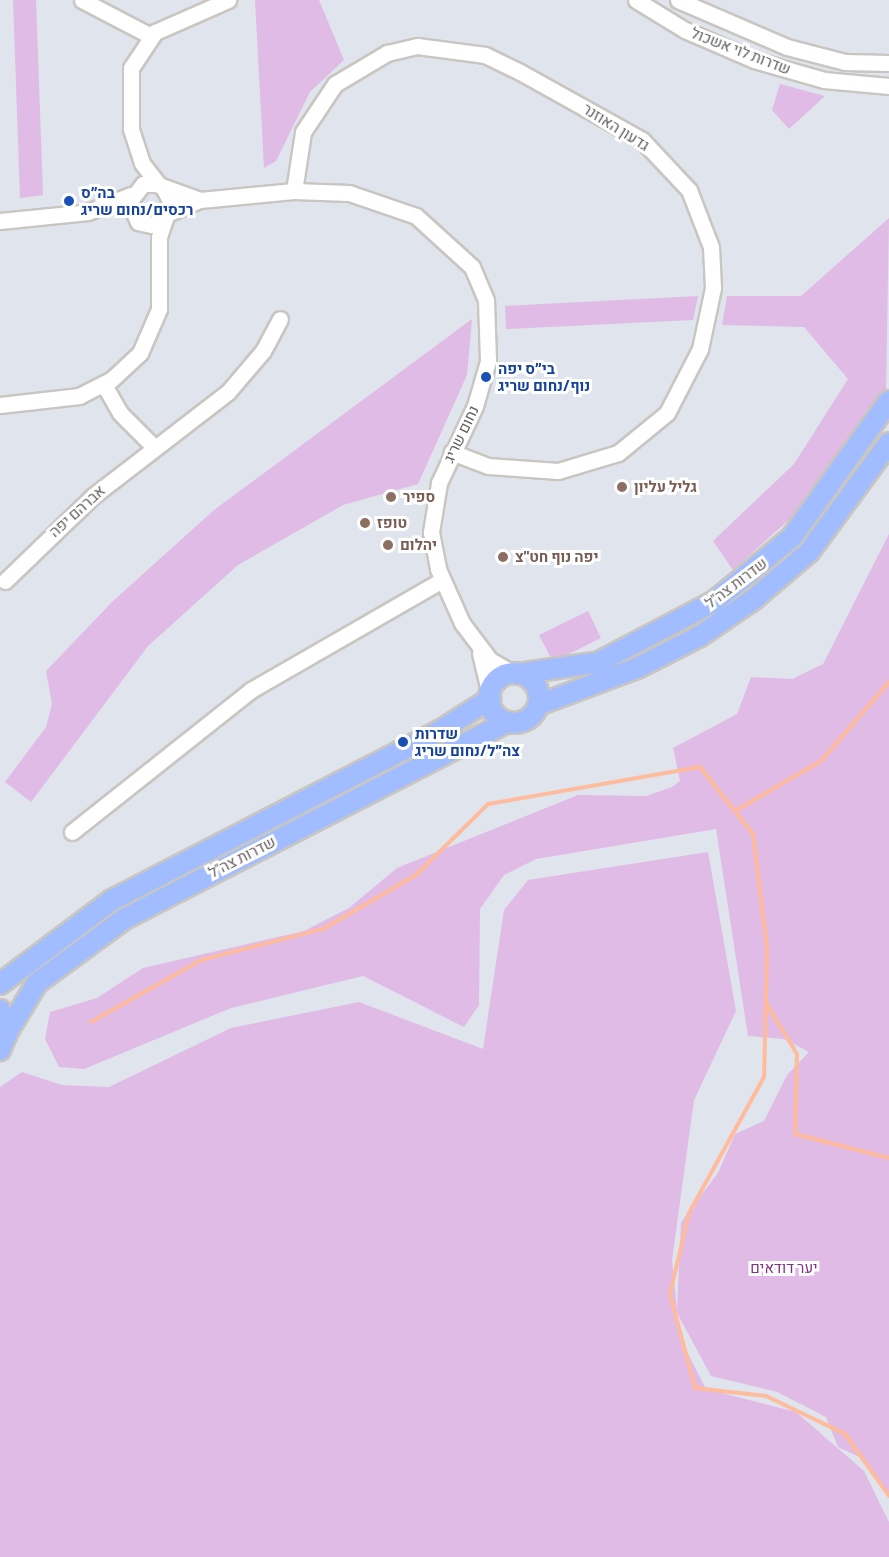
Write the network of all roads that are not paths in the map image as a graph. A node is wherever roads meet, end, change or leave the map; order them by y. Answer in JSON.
{"nodes":[{"id":1,"x":82,"y":0,"type":"edge"},
{"id":2,"x":228,"y":0,"type":"edge"},
{"id":3,"x":636,"y":0,"type":"edge"},
{"id":4,"x":678,"y":0,"type":"edge"},
{"id":5,"x":151,"y":36,"type":"junction"},
{"id":6,"x":889,"y":63,"type":"edge"},
{"id":7,"x":889,"y":86,"type":"edge"},
{"id":8,"x":135,"y":146,"type":"junction"},
{"id":9,"x":162,"y":187,"type":"junction"},
{"id":10,"x":294,"y":191,"type":"junction"},
{"id":11,"x":132,"y":194,"type":"junction"},
{"id":12,"x":200,"y":200,"type":"junction"},
{"id":13,"x":88,"y":212,"type":"junction"},
{"id":14,"x":167,"y":216,"type":"junction"},
{"id":15,"x":0,"y":221,"type":"edge"},
{"id":16,"x":138,"y":222,"type":"junction"},
{"id":17,"x":158,"y":257,"type":"junction"},
{"id":18,"x":280,"y":319,"type":"dead end"},
{"id":19,"x":104,"y":385,"type":"junction"},
{"id":20,"x":889,"y":401,"type":"edge"},
{"id":21,"x":0,"y":405,"type":"edge"},
{"id":22,"x":889,"y":443,"type":"edge"},
{"id":23,"x":155,"y":448,"type":"junction"},
{"id":24,"x":452,"y":452,"type":"junction"},
{"id":25,"x":442,"y":580,"type":"junction"},
{"id":26,"x":5,"y":581,"type":"dead end"},
{"id":27,"x":473,"y":640,"type":"junction"},
{"id":28,"x":516,"y":674,"type":"junction"},
{"id":29,"x":490,"y":697,"type":"junction"},
{"id":30,"x":538,"y":705,"type":"junction"},
{"id":31,"x":507,"y":722,"type":"junction"},
{"id":32,"x":72,"y":832,"type":"dead end"},
{"id":33,"x":0,"y":984,"type":"edge"},
{"id":34,"x":0,"y":1010,"type":"edge"},
{"id":35,"x":8,"y":1031,"type":"junction"},
{"id":36,"x":0,"y":1050,"type":"edge"}],
"edges":[{"from":1,"to":5,"type":"street"},
{"from":2,"to":5,"type":"street"},
{"from":3,"to":7,"type":"street","name":"שדרות לוי אשכול"},
{"from":4,"to":6,"type":"street","name":"שדרות לוי אשכול"},
{"from":5,"to":8,"type":"street"},
{"from":8,"to":9,"type":"street"},
{"from":8,"to":11,"type":"street"},
{"from":9,"to":11,"type":"street"},
{"from":9,"to":12,"type":"street","name":"נחום שריג"},
{"from":9,"to":14,"type":"street"},
{"from":10,"to":12,"type":"street","name":"נחום שריג"},
{"from":10,"to":24,"type":"street","name":"נחום שריג"},
{"from":10,"to":24,"type":"street","name":"גדעון האוזנר"},
{"from":11,"to":13,"type":"street"},
{"from":11,"to":16,"type":"street"},
{"from":12,"to":14,"type":"street","name":"נחום שריג"},
{"from":13,"to":15,"type":"street"},
{"from":13,"to":16,"type":"street"},
{"from":14,"to":16,"type":"street","name":"נחום שריג"},
{"from":14,"to":17,"type":"street"},
{"from":16,"to":17,"type":"street"},
{"from":17,"to":19,"type":"street"},
{"from":18,"to":23,"type":"street","name":"אברהם יפה"},
{"from":19,"to":21,"type":"street"},
{"from":19,"to":23,"type":"street"},
{"from":20,"to":28,"type":"main road","name":"שדרות צה\"ל"},
{"from":22,"to":30,"type":"main road","name":"שדרות צה\"ל"},
{"from":23,"to":26,"type":"street","name":"אברהם יפה"},
{"from":24,"to":25,"type":"street","name":"נחום שריג"},
{"from":25,"to":27,"type":"street","name":"נחום שריג"},
{"from":25,"to":32,"type":"street"},
{"from":27,"to":28,"type":"street","name":"נחום שריג"},
{"from":27,"to":29,"type":"street","name":"נחום שריג"},
{"from":28,"to":29,"type":"main road"},
{"from":28,"to":30,"type":"main road"},
{"from":29,"to":31,"type":"main road"},
{"from":29,"to":33,"type":"main road","name":"שדרות צה\"ל"},
{"from":30,"to":31,"type":"main road"},
{"from":31,"to":35,"type":"main road","name":"שדרות צה\"ל"},
{"from":34,"to":35,"type":"main road"},
{"from":35,"to":36,"type":"main road","name":"שדרות צה\"ל"}]}
